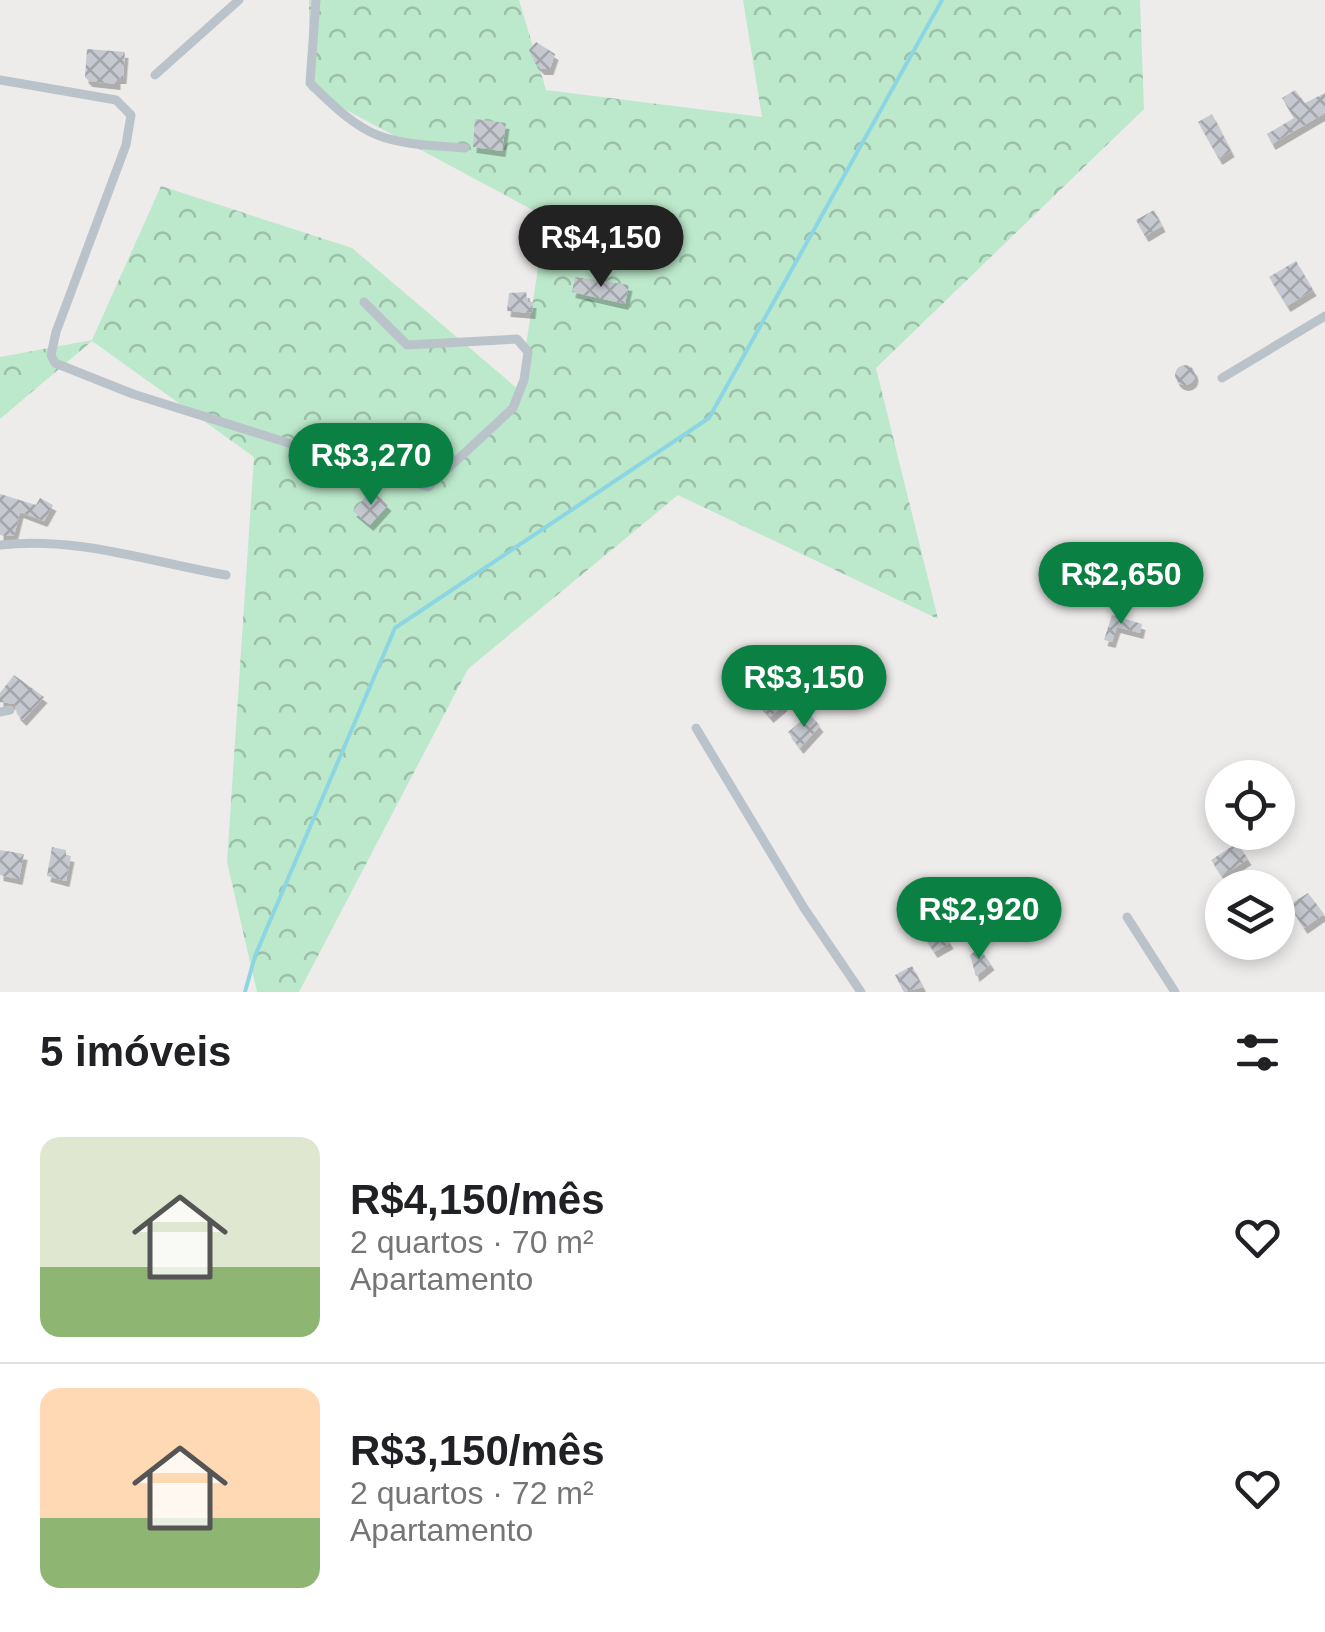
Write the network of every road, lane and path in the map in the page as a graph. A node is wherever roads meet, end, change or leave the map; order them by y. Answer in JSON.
{"nodes":[{"id":1,"x":239,"y":0,"type":"edge"},
{"id":2,"x":316,"y":0,"type":"edge"},
{"id":3,"x":156,"y":76,"type":"dead end"},
{"id":4,"x":0,"y":80,"type":"edge"},
{"id":5,"x":465,"y":148,"type":"dead end"},
{"id":6,"x":364,"y":302,"type":"dead end"},
{"id":7,"x":1325,"y":316,"type":"edge"},
{"id":8,"x":1222,"y":378,"type":"dead end"},
{"id":9,"x":0,"y":546,"type":"edge"},
{"id":10,"x":226,"y":575,"type":"dead end"},
{"id":11,"x":696,"y":728,"type":"dead end"},
{"id":12,"x":1128,"y":917,"type":"dead end"},
{"id":13,"x":862,"y":992,"type":"edge"},
{"id":14,"x":1175,"y":992,"type":"edge"}],
"edges":[{"from":1,"to":3,"type":"street"},
{"from":2,"to":5,"type":"street"},
{"from":4,"to":6,"type":"street"},
{"from":7,"to":8,"type":"street"},
{"from":9,"to":10,"type":"street"},
{"from":11,"to":13,"type":"street"},
{"from":12,"to":14,"type":"street"}]}
